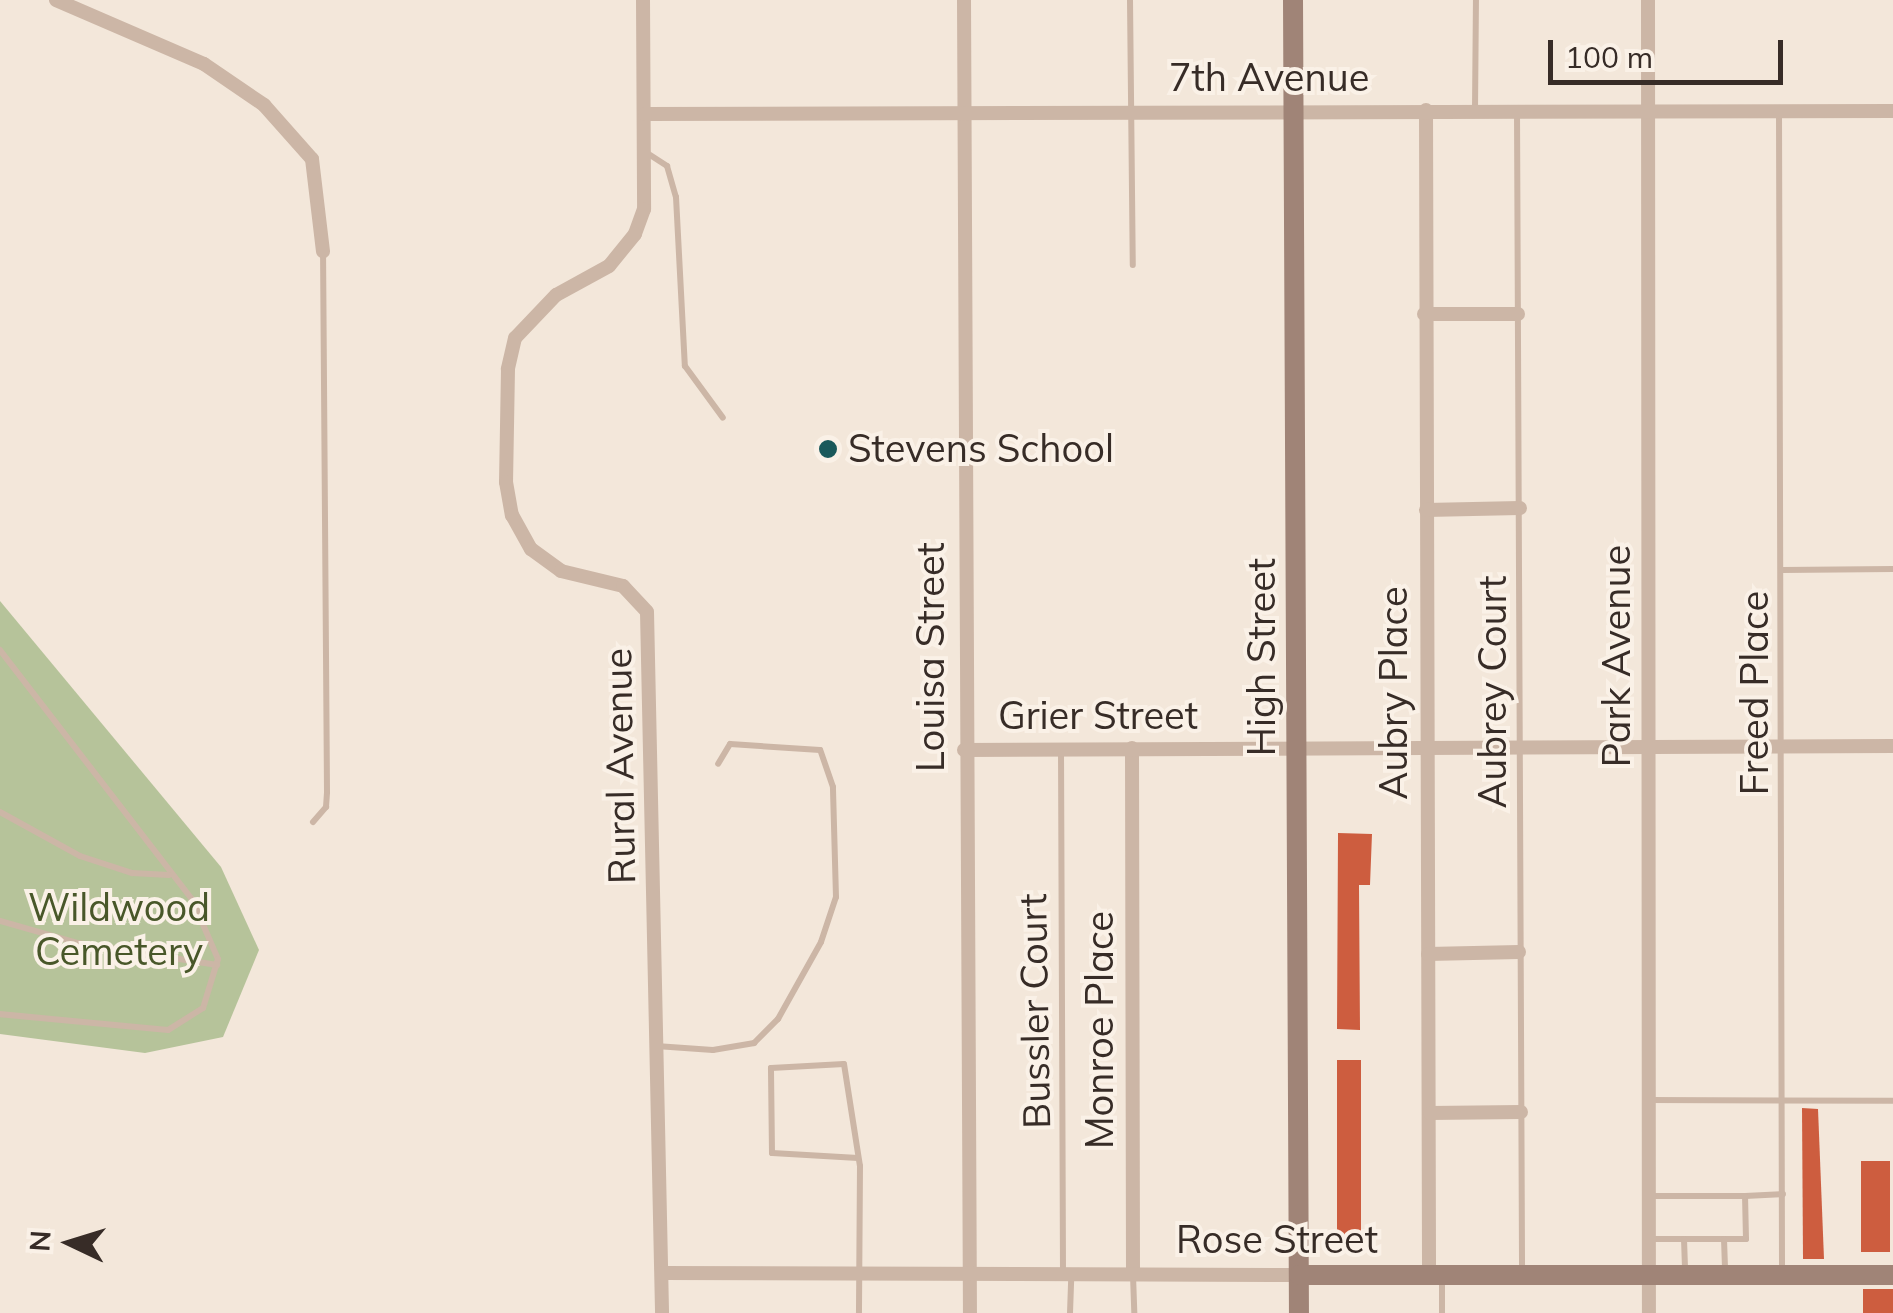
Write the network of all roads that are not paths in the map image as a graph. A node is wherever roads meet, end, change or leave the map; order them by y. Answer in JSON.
{"nodes":[{"id":1,"x":56,"y":0,"type":"edge"},
{"id":2,"x":642,"y":0,"type":"edge"},
{"id":3,"x":964,"y":0,"type":"edge"},
{"id":4,"x":1130,"y":0,"type":"edge"},
{"id":5,"x":1293,"y":0,"type":"edge"},
{"id":6,"x":1476,"y":0,"type":"edge"},
{"id":7,"x":1648,"y":0,"type":"edge"},
{"id":8,"x":1426,"y":110,"type":"junction"},
{"id":9,"x":1475,"y":110,"type":"junction"},
{"id":10,"x":1517,"y":110,"type":"junction"},
{"id":11,"x":1130,"y":111,"type":"junction"},
{"id":12,"x":1292,"y":111,"type":"junction"},
{"id":13,"x":1648,"y":111,"type":"junction"},
{"id":14,"x":1893,"y":111,"type":"edge"},
{"id":15,"x":1778,"y":112,"type":"junction"},
{"id":16,"x":646,"y":114,"type":"junction"},
{"id":17,"x":964,"y":114,"type":"junction"},
{"id":18,"x":646,"y":152,"type":"junction"},
{"id":19,"x":323,"y":251,"type":"joint"},
{"id":20,"x":1133,"y":264,"type":"dead end"},
{"id":21,"x":1424,"y":314,"type":"junction"},
{"id":22,"x":1518,"y":314,"type":"junction"},
{"id":23,"x":723,"y":418,"type":"dead end"},
{"id":24,"x":1514,"y":508,"type":"junction"},
{"id":25,"x":1426,"y":510,"type":"junction"},
{"id":26,"x":1893,"y":569,"type":"edge"},
{"id":27,"x":1782,"y":570,"type":"junction"},
{"id":28,"x":0,"y":650,"type":"edge"},
{"id":29,"x":1426,"y":745,"type":"junction"},
{"id":30,"x":1782,"y":745,"type":"junction"},
{"id":31,"x":1298,"y":746,"type":"junction"},
{"id":32,"x":1893,"y":746,"type":"edge"},
{"id":33,"x":1521,"y":747,"type":"junction"},
{"id":34,"x":1061,"y":748,"type":"junction"},
{"id":35,"x":1132,"y":748,"type":"junction"},
{"id":36,"x":1649,"y":748,"type":"junction"},
{"id":37,"x":964,"y":750,"type":"junction"},
{"id":38,"x":718,"y":764,"type":"dead end"},
{"id":39,"x":0,"y":812,"type":"edge"},
{"id":40,"x":313,"y":822,"type":"dead end"},
{"id":41,"x":170,"y":874,"type":"junction"},
{"id":42,"x":0,"y":921,"type":"edge"},
{"id":43,"x":1519,"y":952,"type":"junction"},
{"id":44,"x":1428,"y":954,"type":"junction"},
{"id":45,"x":217,"y":966,"type":"junction"},
{"id":46,"x":0,"y":1014,"type":"edge"},
{"id":47,"x":655,"y":1046,"type":"junction"},
{"id":48,"x":1649,"y":1100,"type":"junction"},
{"id":49,"x":1893,"y":1100,"type":"edge"},
{"id":50,"x":1783,"y":1102,"type":"junction"},
{"id":51,"x":1521,"y":1112,"type":"junction"},
{"id":52,"x":1430,"y":1113,"type":"junction"},
{"id":53,"x":858,"y":1158,"type":"junction"},
{"id":54,"x":1783,"y":1194,"type":"junction"},
{"id":55,"x":1649,"y":1196,"type":"junction"},
{"id":56,"x":1745,"y":1196,"type":"junction"},
{"id":57,"x":1650,"y":1239,"type":"junction"},
{"id":58,"x":1684,"y":1239,"type":"junction"},
{"id":59,"x":1724,"y":1239,"type":"junction"},
{"id":60,"x":662,"y":1273,"type":"junction"},
{"id":61,"x":860,"y":1274,"type":"junction"},
{"id":62,"x":1067,"y":1274,"type":"junction"},
{"id":63,"x":1133,"y":1274,"type":"junction"},
{"id":64,"x":1299,"y":1274,"type":"junction"},
{"id":65,"x":968,"y":1275,"type":"junction"},
{"id":66,"x":1436,"y":1275,"type":"junction"},
{"id":67,"x":1522,"y":1275,"type":"junction"},
{"id":68,"x":1649,"y":1275,"type":"junction"},
{"id":69,"x":1685,"y":1275,"type":"junction"},
{"id":70,"x":1725,"y":1275,"type":"junction"},
{"id":71,"x":1782,"y":1275,"type":"junction"},
{"id":72,"x":1893,"y":1275,"type":"edge"},
{"id":73,"x":662,"y":1313,"type":"edge"},
{"id":74,"x":859,"y":1313,"type":"edge"},
{"id":75,"x":970,"y":1313,"type":"edge"},
{"id":76,"x":1070,"y":1313,"type":"edge"},
{"id":77,"x":1134,"y":1313,"type":"edge"},
{"id":78,"x":1298,"y":1313,"type":"edge"},
{"id":79,"x":1442,"y":1313,"type":"edge"},
{"id":80,"x":1650,"y":1313,"type":"edge"}],
"edges":[{"from":1,"to":19,"type":"street"},
{"from":2,"to":16,"type":"street","name":"Rural Avenue"},
{"from":3,"to":17,"type":"street","name":"Louisa Street"},
{"from":4,"to":11,"type":"lane"},
{"from":5,"to":12,"type":"main road","name":"High Street"},
{"from":6,"to":9,"type":"lane"},
{"from":7,"to":13,"type":"street","name":"Park Avenue"},
{"from":8,"to":9,"type":"street","name":"7th Avenue"},
{"from":8,"to":12,"type":"street","name":"7th Avenue"},
{"from":8,"to":21,"type":"street","name":"Aubry Place"},
{"from":9,"to":10,"type":"street","name":"7th Avenue"},
{"from":10,"to":13,"type":"street","name":"7th Avenue"},
{"from":10,"to":22,"type":"lane","name":"Aubrey Court"},
{"from":11,"to":12,"type":"street","name":"7th Avenue"},
{"from":11,"to":17,"type":"street","name":"7th Avenue"},
{"from":11,"to":20,"type":"lane"},
{"from":12,"to":31,"type":"main road","name":"High Street"},
{"from":13,"to":15,"type":"street","name":"7th Avenue"},
{"from":13,"to":36,"type":"street","name":"Park Avenue"},
{"from":14,"to":15,"type":"street","name":"7th Avenue"},
{"from":15,"to":27,"type":"lane","name":"Freed Place"},
{"from":16,"to":17,"type":"street","name":"7th Avenue"},
{"from":16,"to":18,"type":"street","name":"Rural Avenue"},
{"from":17,"to":37,"type":"street","name":"Louisa Street"},
{"from":18,"to":23,"type":"lane"},
{"from":18,"to":47,"type":"street","name":"Rural Avenue"},
{"from":19,"to":40,"type":"lane"},
{"from":21,"to":22,"type":"street"},
{"from":21,"to":25,"type":"street","name":"Aubry Place"},
{"from":22,"to":24,"type":"lane","name":"Aubrey Court"},
{"from":24,"to":25,"type":"street"},
{"from":24,"to":33,"type":"lane","name":"Aubrey Court"},
{"from":25,"to":29,"type":"street","name":"Aubry Place"},
{"from":26,"to":27,"type":"lane"},
{"from":27,"to":30,"type":"lane","name":"Freed Place"},
{"from":28,"to":41,"type":"lane"},
{"from":29,"to":31,"type":"street","name":"Grier Street"},
{"from":29,"to":33,"type":"street","name":"Grier Street"},
{"from":29,"to":44,"type":"street","name":"Aubry Place"},
{"from":30,"to":32,"type":"street","name":"Grier Street"},
{"from":30,"to":36,"type":"street","name":"Grier Street"},
{"from":30,"to":50,"type":"lane","name":"Freed Place"},
{"from":31,"to":35,"type":"street","name":"Grier Street"},
{"from":31,"to":64,"type":"main road","name":"High Street"},
{"from":33,"to":36,"type":"street","name":"Grier Street"},
{"from":33,"to":43,"type":"lane","name":"Aubrey Court"},
{"from":34,"to":35,"type":"street","name":"Grier Street"},
{"from":34,"to":37,"type":"street","name":"Grier Street"},
{"from":34,"to":62,"type":"lane","name":"Bussler Court"},
{"from":35,"to":63,"type":"street","name":"Monroe Place"},
{"from":36,"to":48,"type":"street","name":"Park Avenue"},
{"from":37,"to":65,"type":"street","name":"Louisa Street"},
{"from":38,"to":47,"type":"lane"},
{"from":39,"to":41,"type":"lane"},
{"from":41,"to":45,"type":"lane"},
{"from":42,"to":45,"type":"lane"},
{"from":43,"to":44,"type":"street"},
{"from":43,"to":51,"type":"lane","name":"Aubrey Court"},
{"from":44,"to":52,"type":"street","name":"Aubry Place"},
{"from":45,"to":46,"type":"lane"},
{"from":47,"to":60,"type":"street","name":"Rural Avenue"},
{"from":48,"to":50,"type":"lane"},
{"from":48,"to":55,"type":"street","name":"Park Avenue"},
{"from":49,"to":50,"type":"lane"},
{"from":50,"to":54,"type":"lane","name":"Freed Place"},
{"from":51,"to":52,"type":"street"},
{"from":51,"to":67,"type":"lane","name":"Aubrey Court"},
{"from":52,"to":66,"type":"street","name":"Aubry Place"},
{"from":53,"to":53,"type":"lane"},
{"from":53,"to":61,"type":"lane"},
{"from":54,"to":56,"type":"lane"},
{"from":54,"to":71,"type":"lane","name":"Freed Place"},
{"from":55,"to":56,"type":"lane"},
{"from":55,"to":57,"type":"street","name":"Park Avenue"},
{"from":56,"to":59,"type":"lane"},
{"from":57,"to":58,"type":"lane"},
{"from":57,"to":68,"type":"street","name":"Park Avenue"},
{"from":58,"to":59,"type":"lane"},
{"from":58,"to":69,"type":"lane"},
{"from":59,"to":70,"type":"lane"},
{"from":60,"to":61,"type":"street","name":"Rose Street"},
{"from":60,"to":73,"type":"street","name":"Rural Avenue"},
{"from":61,"to":65,"type":"street","name":"Rose Street"},
{"from":61,"to":74,"type":"lane"},
{"from":62,"to":63,"type":"street","name":"Rose Street"},
{"from":62,"to":65,"type":"street","name":"Rose Street"},
{"from":62,"to":76,"type":"lane","name":"Bussler Court"},
{"from":63,"to":64,"type":"street","name":"Rose Street"},
{"from":63,"to":77,"type":"lane","name":"Monroe Place"},
{"from":64,"to":66,"type":"main road","name":"Rose Street"},
{"from":64,"to":78,"type":"main road","name":"High Street"},
{"from":65,"to":75,"type":"street","name":"Louisa Street"},
{"from":66,"to":67,"type":"main road","name":"Rose Street"},
{"from":66,"to":79,"type":"lane","name":"Aubry Place"},
{"from":67,"to":68,"type":"main road","name":"Rose Street"},
{"from":68,"to":69,"type":"main road","name":"Rose Street"},
{"from":68,"to":80,"type":"street","name":"Park Avenue"},
{"from":69,"to":70,"type":"main road","name":"Rose Street"},
{"from":70,"to":71,"type":"main road","name":"Rose Street"},
{"from":71,"to":72,"type":"main road","name":"Rose Street"}]}
